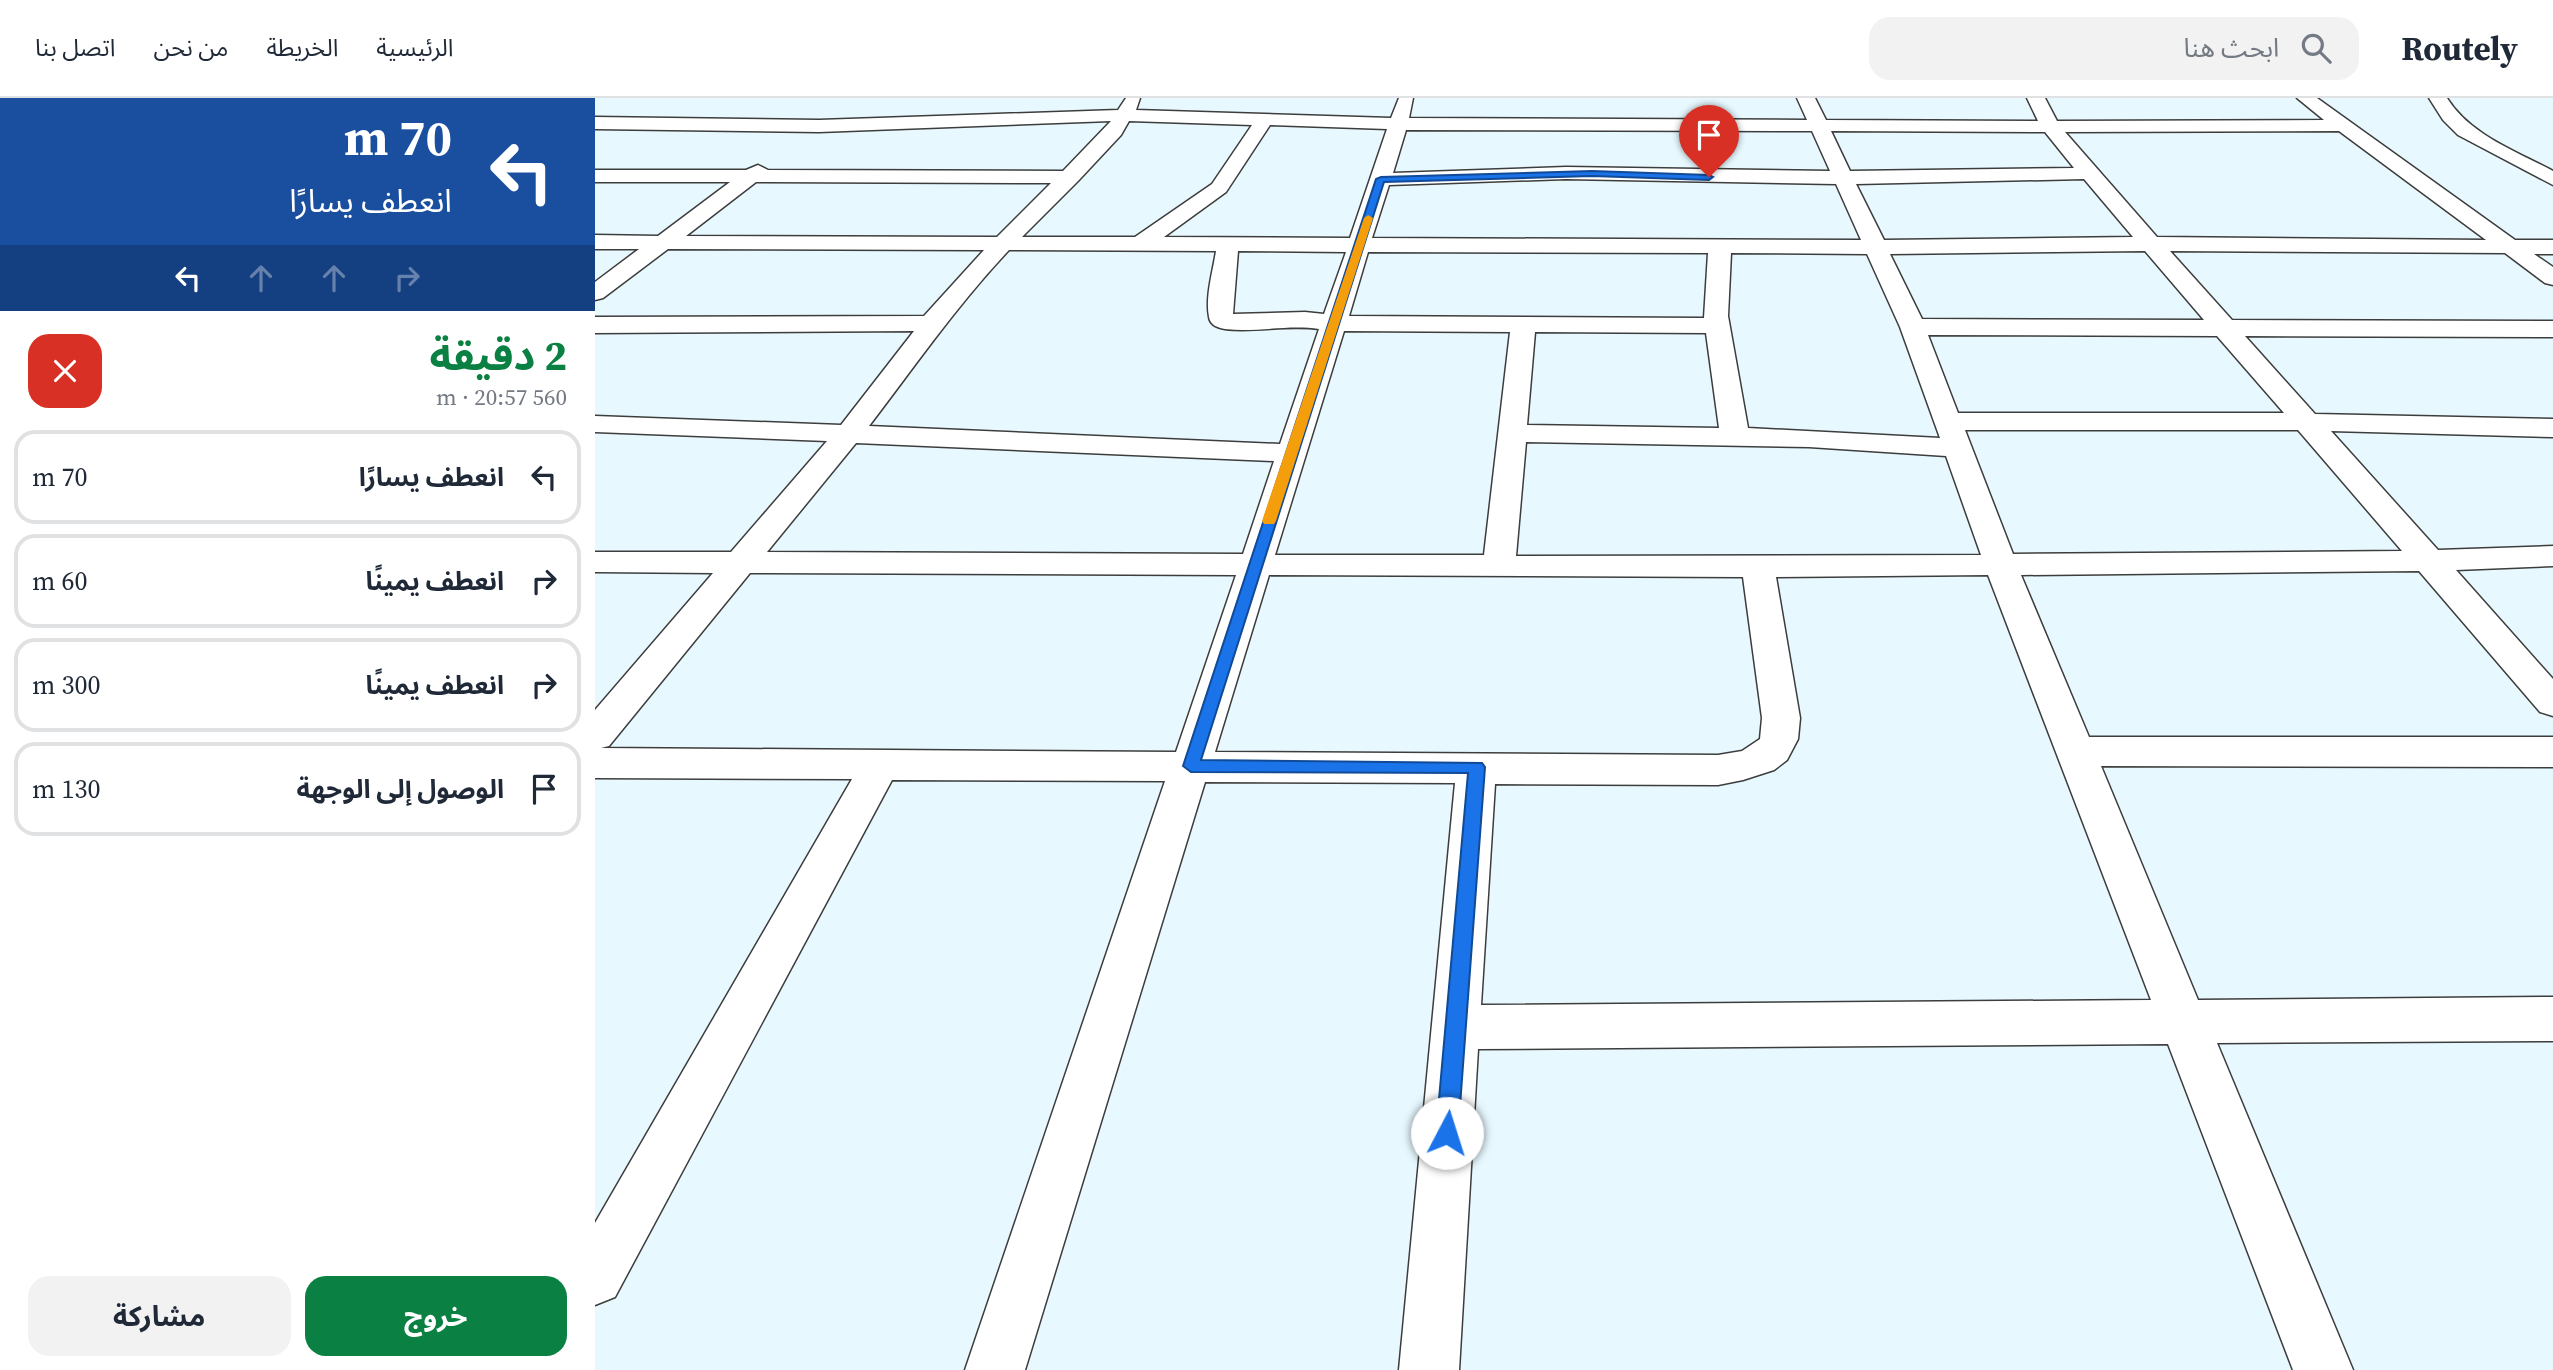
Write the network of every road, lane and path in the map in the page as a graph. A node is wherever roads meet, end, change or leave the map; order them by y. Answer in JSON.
{"nodes":[{"id":1,"x":2036,"y":98,"type":"edge"},
{"id":2,"x":2305,"y":98,"type":"edge"},
{"id":3,"x":2438,"y":98,"type":"edge"},
{"id":4,"x":845,"y":105,"type":"dead end"},
{"id":5,"x":1130,"y":107,"type":"edge"},
{"id":6,"x":1403,"y":111,"type":"edge"},
{"id":7,"x":1813,"y":112,"type":"edge"},
{"id":8,"x":1264,"y":121,"type":"junction"},
{"id":9,"x":595,"y":123,"type":"edge"},
{"id":10,"x":1544,"y":124,"type":"junction"},
{"id":11,"x":2340,"y":125,"type":"junction"},
{"id":12,"x":819,"y":126,"type":"junction"},
{"id":13,"x":2050,"y":126,"type":"junction"},
{"id":14,"x":796,"y":142,"type":"dead end"},
{"id":15,"x":774,"y":159,"type":"dead end"},
{"id":16,"x":2089,"y":173,"type":"junction"},
{"id":17,"x":1548,"y":174,"type":"junction"},
{"id":18,"x":595,"y":176,"type":"edge"},
{"id":19,"x":752,"y":176,"type":"junction"},
{"id":20,"x":1844,"y":176,"type":"junction"},
{"id":21,"x":1071,"y":177,"type":"junction"},
{"id":22,"x":1381,"y":179,"type":"junction"},
{"id":23,"x":2553,"y":179,"type":"edge"},
{"id":24,"x":595,"y":242,"type":"edge"},
{"id":25,"x":664,"y":242,"type":"junction"},
{"id":26,"x":1006,"y":242,"type":"junction"},
{"id":27,"x":1142,"y":243,"type":"junction"},
{"id":28,"x":1228,"y":243,"type":"junction"},
{"id":29,"x":1360,"y":244,"type":"junction"},
{"id":30,"x":2152,"y":244,"type":"junction"},
{"id":31,"x":2509,"y":246,"type":"junction"},
{"id":32,"x":1720,"y":247,"type":"junction"},
{"id":33,"x":1877,"y":247,"type":"junction"},
{"id":34,"x":2553,"y":247,"type":"edge"},
{"id":35,"x":2553,"y":278,"type":"edge"},
{"id":36,"x":595,"y":293,"type":"edge"},
{"id":37,"x":931,"y":323,"type":"junction"},
{"id":38,"x":1333,"y":323,"type":"junction"},
{"id":39,"x":595,"y":325,"type":"edge"},
{"id":40,"x":1523,"y":325,"type":"junction"},
{"id":41,"x":1717,"y":326,"type":"junction"},
{"id":42,"x":1913,"y":327,"type":"junction"},
{"id":43,"x":2224,"y":328,"type":"junction"},
{"id":44,"x":2553,"y":328,"type":"edge"},
{"id":45,"x":2307,"y":422,"type":"junction"},
{"id":46,"x":595,"y":424,"type":"edge"},
{"id":47,"x":2553,"y":428,"type":"edge"},
{"id":48,"x":849,"y":433,"type":"junction"},
{"id":49,"x":1512,"y":433,"type":"junction"},
{"id":50,"x":1952,"y":434,"type":"junction"},
{"id":51,"x":1735,"y":436,"type":"junction"},
{"id":52,"x":1293,"y":453,"type":"junction"},
{"id":53,"x":2553,"y":556,"type":"edge"},
{"id":54,"x":2428,"y":561,"type":"junction"},
{"id":55,"x":595,"y":562,"type":"edge"},
{"id":56,"x":739,"y":563,"type":"junction"},
{"id":57,"x":1254,"y":566,"type":"junction"},
{"id":58,"x":2001,"y":566,"type":"junction"},
{"id":59,"x":1499,"y":567,"type":"junction"},
{"id":60,"x":1758,"y":567,"type":"junction"},
{"id":61,"x":2553,"y":703,"type":"edge"},
{"id":62,"x":595,"y":736,"type":"edge"},
{"id":63,"x":2075,"y":751,"type":"junction"},
{"id":64,"x":2553,"y":752,"type":"edge"},
{"id":65,"x":595,"y":763,"type":"edge"},
{"id":66,"x":881,"y":764,"type":"junction"},
{"id":67,"x":1191,"y":766,"type":"junction"},
{"id":68,"x":1476,"y":767,"type":"junction"},
{"id":69,"x":2553,"y":1019,"type":"edge"},
{"id":70,"x":2185,"y":1021,"type":"junction"},
{"id":71,"x":1455,"y":1027,"type":"junction"},
{"id":72,"x":595,"y":1278,"type":"edge"},
{"id":73,"x":995,"y":1370,"type":"edge"},
{"id":74,"x":1429,"y":1370,"type":"edge"},
{"id":75,"x":2323,"y":1370,"type":"edge"}],
"edges":[{"from":1,"to":13,"type":"street"},
{"from":2,"to":11,"type":"street"},
{"from":3,"to":23,"type":"street"},
{"from":4,"to":12,"type":"street"},
{"from":5,"to":8,"type":"street"},
{"from":5,"to":12,"type":"street"},
{"from":5,"to":21,"type":"street"},
{"from":6,"to":8,"type":"street"},
{"from":6,"to":10,"type":"street"},
{"from":6,"to":22,"type":"street"},
{"from":7,"to":10,"type":"street"},
{"from":7,"to":13,"type":"street"},
{"from":7,"to":20,"type":"street"},
{"from":8,"to":27,"type":"street"},
{"from":9,"to":12,"type":"street"},
{"from":10,"to":17,"type":"street"},
{"from":11,"to":13,"type":"street"},
{"from":11,"to":31,"type":"street"},
{"from":12,"to":14,"type":"street"},
{"from":13,"to":16,"type":"street"},
{"from":15,"to":19,"type":"street"},
{"from":16,"to":20,"type":"street"},
{"from":16,"to":30,"type":"street"},
{"from":17,"to":20,"type":"street"},
{"from":17,"to":22,"type":"street"},
{"from":18,"to":19,"type":"street"},
{"from":19,"to":21,"type":"street"},
{"from":19,"to":25,"type":"street"},
{"from":20,"to":33,"type":"street"},
{"from":21,"to":26,"type":"street"},
{"from":22,"to":29,"type":"street"},
{"from":24,"to":25,"type":"street"},
{"from":25,"to":26,"type":"street"},
{"from":25,"to":36,"type":"street"},
{"from":26,"to":27,"type":"street"},
{"from":26,"to":37,"type":"street"},
{"from":27,"to":28,"type":"street"},
{"from":28,"to":29,"type":"street"},
{"from":28,"to":38,"type":"street"},
{"from":29,"to":32,"type":"street"},
{"from":29,"to":38,"type":"street"},
{"from":30,"to":31,"type":"street"},
{"from":30,"to":33,"type":"street"},
{"from":30,"to":43,"type":"street"},
{"from":31,"to":34,"type":"street"},
{"from":31,"to":35,"type":"street"},
{"from":32,"to":33,"type":"street"},
{"from":32,"to":41,"type":"street"},
{"from":33,"to":42,"type":"street"},
{"from":37,"to":39,"type":"street"},
{"from":37,"to":48,"type":"street"},
{"from":38,"to":40,"type":"street"},
{"from":38,"to":52,"type":"street"},
{"from":40,"to":41,"type":"street"},
{"from":40,"to":49,"type":"street"},
{"from":41,"to":51,"type":"street"},
{"from":42,"to":43,"type":"street"},
{"from":42,"to":50,"type":"street"},
{"from":43,"to":44,"type":"street"},
{"from":43,"to":45,"type":"street"},
{"from":45,"to":47,"type":"street"},
{"from":45,"to":50,"type":"street"},
{"from":45,"to":54,"type":"street"},
{"from":46,"to":48,"type":"street"},
{"from":48,"to":52,"type":"street"},
{"from":48,"to":56,"type":"street"},
{"from":49,"to":51,"type":"street"},
{"from":49,"to":59,"type":"street"},
{"from":50,"to":51,"type":"street"},
{"from":50,"to":58,"type":"street"},
{"from":52,"to":57,"type":"street"},
{"from":53,"to":54,"type":"street"},
{"from":54,"to":58,"type":"street"},
{"from":54,"to":61,"type":"street"},
{"from":55,"to":56,"type":"street"},
{"from":56,"to":57,"type":"street"},
{"from":56,"to":62,"type":"street"},
{"from":57,"to":59,"type":"street"},
{"from":57,"to":67,"type":"street"},
{"from":58,"to":60,"type":"street"},
{"from":58,"to":63,"type":"street"},
{"from":59,"to":60,"type":"street"},
{"from":60,"to":68,"type":"street"},
{"from":63,"to":64,"type":"street"},
{"from":63,"to":70,"type":"street"},
{"from":65,"to":66,"type":"street"},
{"from":66,"to":67,"type":"street"},
{"from":66,"to":72,"type":"street"},
{"from":67,"to":68,"type":"street"},
{"from":67,"to":73,"type":"street"},
{"from":68,"to":71,"type":"street"},
{"from":69,"to":70,"type":"street"},
{"from":70,"to":71,"type":"street"},
{"from":70,"to":75,"type":"street"},
{"from":71,"to":74,"type":"street"}]}
